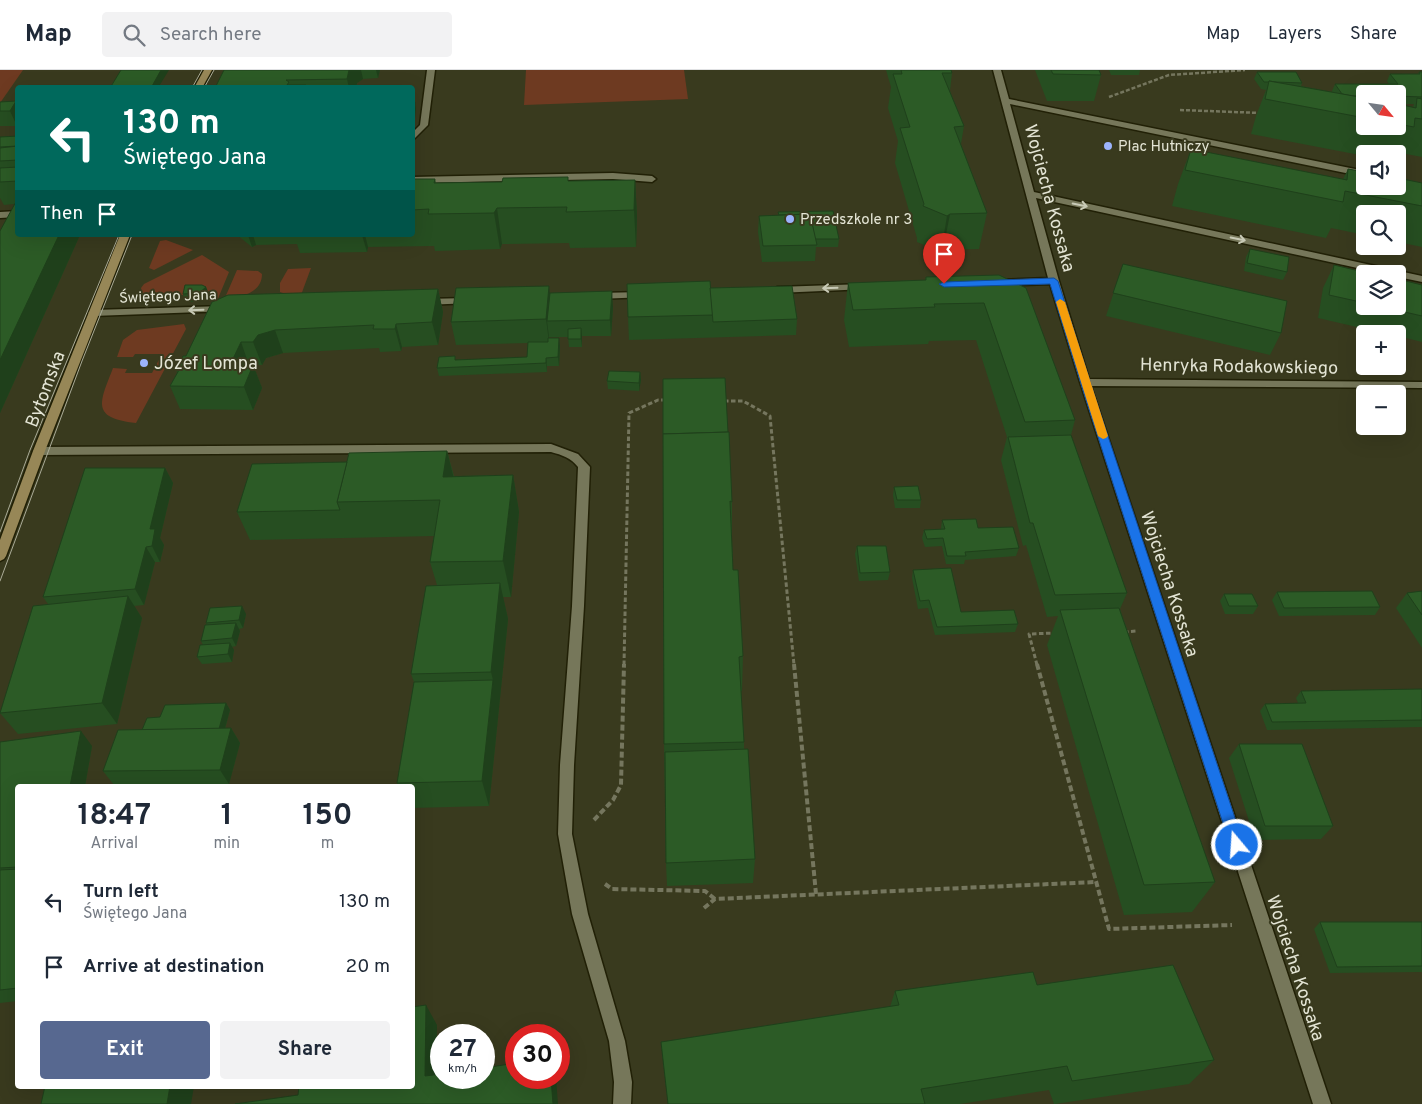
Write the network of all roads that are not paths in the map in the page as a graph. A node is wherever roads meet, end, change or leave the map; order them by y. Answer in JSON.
{"nodes":[{"id":1,"x":208,"y":70,"type":"edge"},
{"id":2,"x":431,"y":70,"type":"edge"},
{"id":3,"x":997,"y":70,"type":"edge"},
{"id":4,"x":200,"y":85,"type":"edge"},
{"id":5,"x":1007,"y":101,"type":"junction"},
{"id":6,"x":415,"y":136,"type":"edge"},
{"id":7,"x":1356,"y":172,"type":"edge"},
{"id":8,"x":652,"y":179,"type":"dead end"},
{"id":9,"x":415,"y":180,"type":"edge"},
{"id":10,"x":1032,"y":194,"type":"junction"},
{"id":11,"x":15,"y":214,"type":"edge"},
{"id":12,"x":0,"y":215,"type":"edge"},
{"id":13,"x":124,"y":237,"type":"edge"},
{"id":14,"x":1422,"y":279,"type":"edge"},
{"id":15,"x":1054,"y":281,"type":"junction"},
{"id":16,"x":990,"y":283,"type":"edge"},
{"id":17,"x":872,"y":287,"type":"edge"},
{"id":18,"x":762,"y":291,"type":"edge"},
{"id":19,"x":652,"y":294,"type":"edge"},
{"id":20,"x":583,"y":297,"type":"edge"},
{"id":21,"x":483,"y":300,"type":"edge"},
{"id":22,"x":413,"y":302,"type":"edge"},
{"id":23,"x":236,"y":308,"type":"edge"},
{"id":24,"x":93,"y":313,"type":"junction"},
{"id":25,"x":1085,"y":382,"type":"junction"},
{"id":26,"x":1422,"y":385,"type":"edge"},
{"id":27,"x":39,"y":451,"type":"junction"},
{"id":28,"x":0,"y":556,"type":"edge"},
{"id":29,"x":622,"y":1104,"type":"edge"},
{"id":30,"x":1322,"y":1104,"type":"edge"}],
"edges":[{"from":1,"to":4,"type":"street"},
{"from":2,"to":6,"type":"street"},
{"from":3,"to":5,"type":"street","name":"Wojciecha Kossaka"},
{"from":5,"to":7,"type":"street"},
{"from":5,"to":10,"type":"street","name":"Wojciecha Kossaka"},
{"from":8,"to":9,"type":"street"},
{"from":10,"to":14,"type":"street","one_way":true},
{"from":10,"to":15,"type":"street","name":"Wojciecha Kossaka"},
{"from":11,"to":12,"type":"street"},
{"from":13,"to":24,"type":"street","name":"Bytomska"},
{"from":15,"to":16,"type":"street"},
{"from":15,"to":25,"type":"street","name":"Wojciecha Kossaka"},
{"from":17,"to":18,"type":"street","one_way":true},
{"from":19,"to":20,"type":"street"},
{"from":21,"to":22,"type":"street"},
{"from":23,"to":24,"type":"street","name":"Świętego Jana","one_way":true},
{"from":24,"to":27,"type":"street","name":"Bytomska"},
{"from":25,"to":26,"type":"street","name":"Henryka Rodakowskiego"},
{"from":25,"to":30,"type":"street","name":"Wojciecha Kossaka"},
{"from":27,"to":28,"type":"street","name":"Bytomska"},
{"from":27,"to":29,"type":"street"}]}
